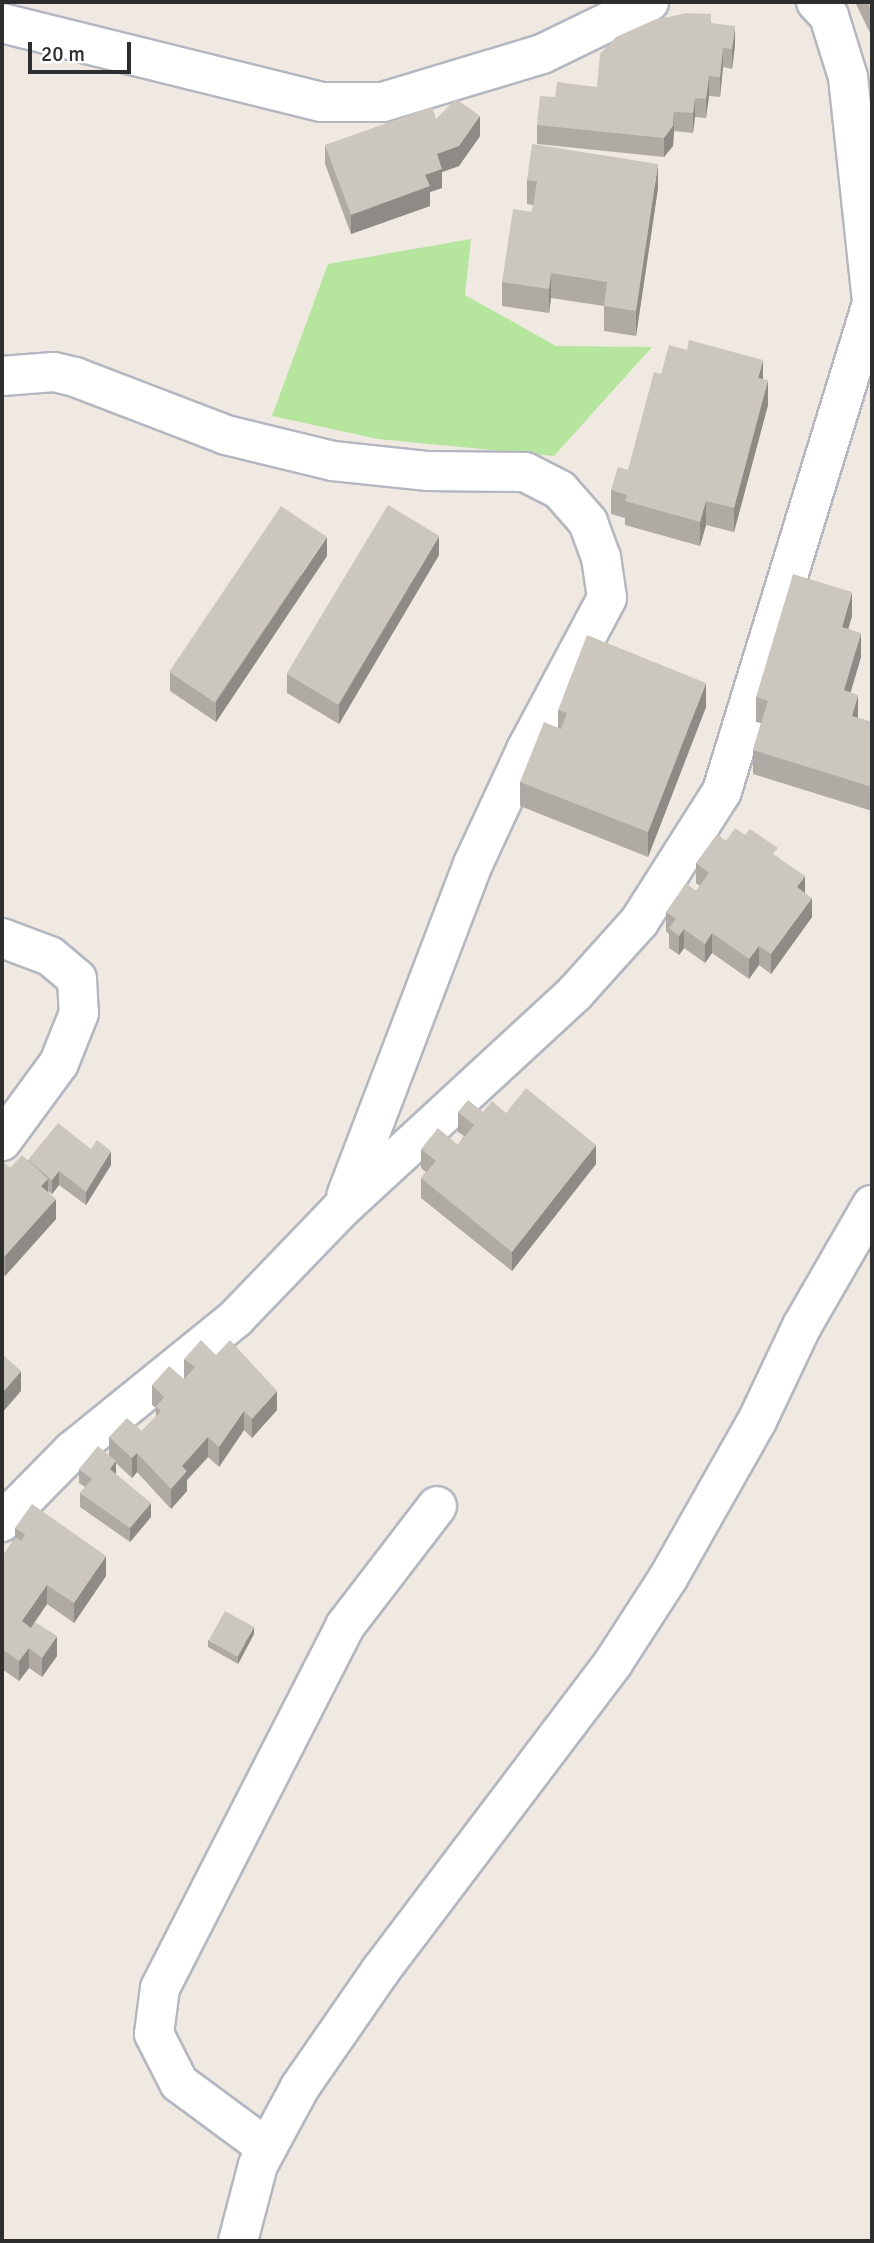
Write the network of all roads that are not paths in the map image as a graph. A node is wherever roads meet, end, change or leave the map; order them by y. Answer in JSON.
{"nodes":[{"id":1,"x":649,"y":2,"type":"edge"},
{"id":2,"x":816,"y":2,"type":"edge"},
{"id":3,"x":2,"y":23,"type":"edge"},
{"id":4,"x":872,"y":302,"type":"edge"},
{"id":5,"x":2,"y":376,"type":"edge"},
{"id":6,"x":2,"y":938,"type":"edge"},
{"id":7,"x":2,"y":1141,"type":"edge"},
{"id":8,"x":872,"y":1205,"type":"edge"},
{"id":9,"x":340,"y":1210,"type":"junction"},
{"id":10,"x":437,"y":1506,"type":"dead end"},
{"id":11,"x":2,"y":1522,"type":"edge"},
{"id":12,"x":267,"y":2148,"type":"junction"},
{"id":13,"x":238,"y":2241,"type":"edge"}],
"edges":[{"from":1,"to":3,"type":"street"},
{"from":2,"to":4,"type":"street"},
{"from":4,"to":9,"type":"street"},
{"from":5,"to":9,"type":"street"},
{"from":6,"to":7,"type":"street"},
{"from":8,"to":12,"type":"street"},
{"from":9,"to":11,"type":"street"},
{"from":10,"to":12,"type":"street"},
{"from":12,"to":13,"type":"street"}]}
